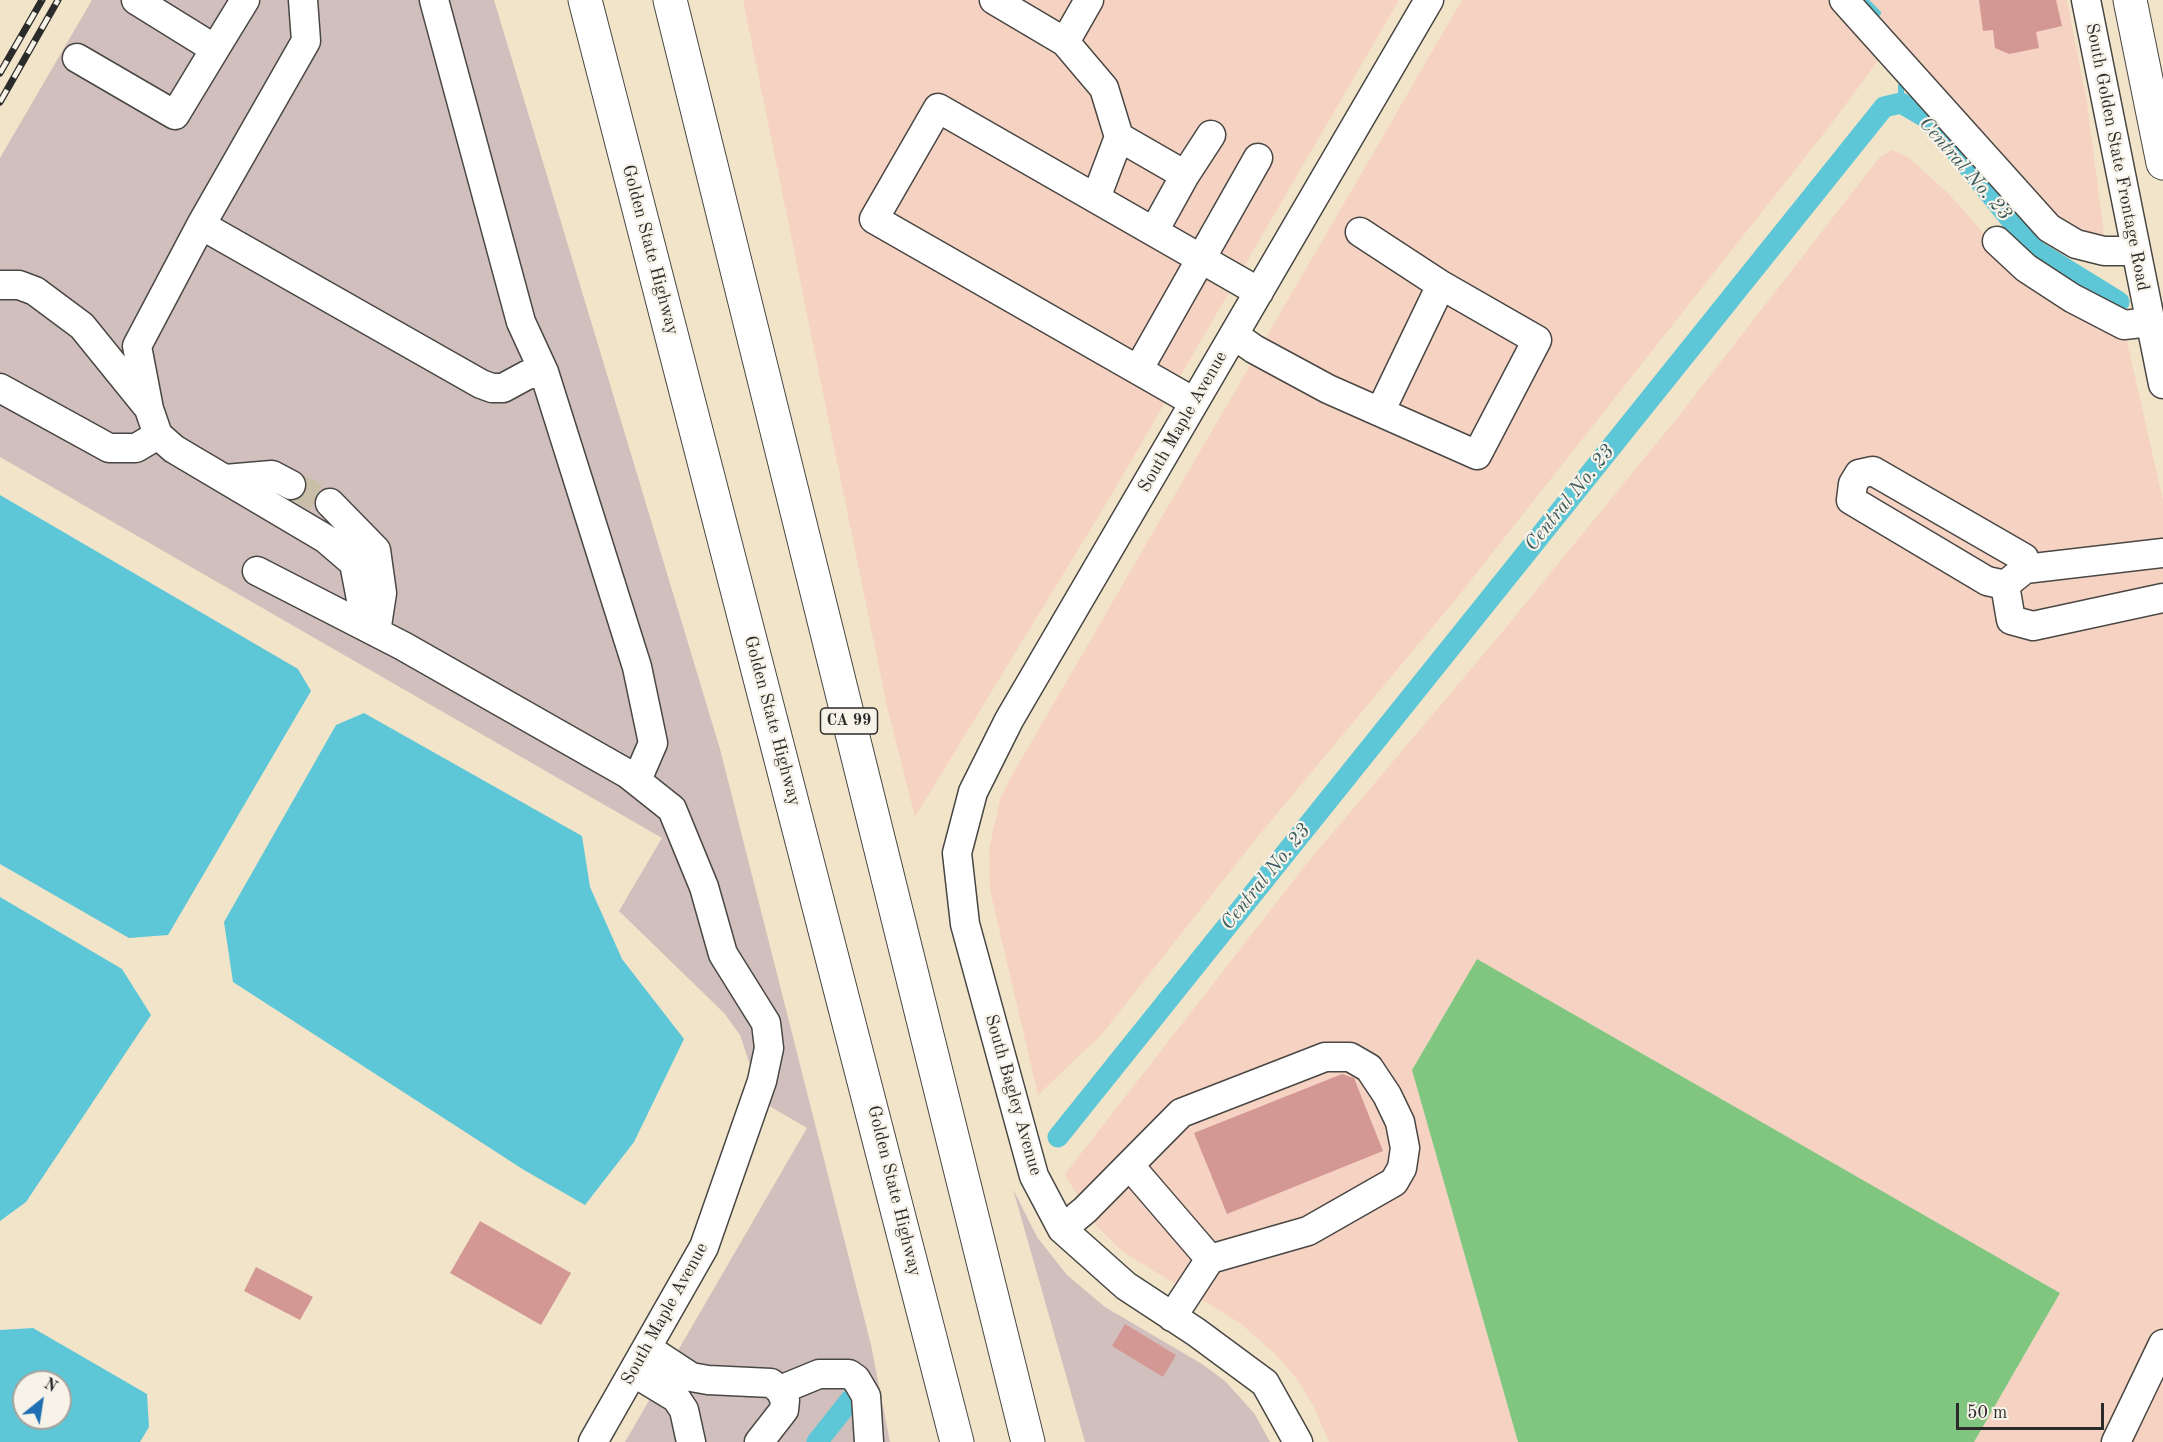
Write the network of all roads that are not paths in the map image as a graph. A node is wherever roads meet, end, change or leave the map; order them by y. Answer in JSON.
{"nodes":[{"id":1,"x":136,"y":0,"type":"edge"},
{"id":2,"x":245,"y":0,"type":"edge"},
{"id":3,"x":303,"y":0,"type":"edge"},
{"id":4,"x":434,"y":0,"type":"edge"},
{"id":5,"x":585,"y":0,"type":"edge"},
{"id":6,"x":670,"y":0,"type":"edge"},
{"id":7,"x":994,"y":0,"type":"edge"},
{"id":8,"x":1089,"y":0,"type":"edge"},
{"id":9,"x":1429,"y":0,"type":"edge"},
{"id":10,"x":1844,"y":0,"type":"edge"},
{"id":11,"x":2086,"y":0,"type":"edge"},
{"id":12,"x":2130,"y":0,"type":"edge"},
{"id":13,"x":1065,"y":42,"type":"junction"},
{"id":14,"x":215,"y":49,"type":"junction"},
{"id":15,"x":77,"y":58,"type":"dead end"},
{"id":16,"x":1211,"y":135,"type":"dead end"},
{"id":17,"x":1119,"y":137,"type":"junction"},
{"id":18,"x":1258,"y":158,"type":"dead end"},
{"id":19,"x":2163,"y":163,"type":"edge"},
{"id":20,"x":1185,"y":175,"type":"junction"},
{"id":21,"x":1096,"y":198,"type":"junction"},
{"id":22,"x":201,"y":225,"type":"junction"},
{"id":23,"x":1154,"y":231,"type":"junction"},
{"id":24,"x":1360,"y":232,"type":"dead end"},
{"id":25,"x":1997,"y":241,"type":"dead end"},
{"id":26,"x":2136,"y":251,"type":"junction"},
{"id":27,"x":1202,"y":258,"type":"junction"},
{"id":28,"x":0,"y":285,"type":"edge"},
{"id":29,"x":1442,"y":285,"type":"junction"},
{"id":30,"x":1259,"y":292,"type":"junction"},
{"id":31,"x":1234,"y":335,"type":"junction"},
{"id":32,"x":2156,"y":336,"type":"edge"},
{"id":33,"x":1138,"y":370,"type":"junction"},
{"id":34,"x":543,"y":372,"type":"junction"},
{"id":35,"x":2163,"y":384,"type":"edge"},
{"id":36,"x":0,"y":388,"type":"edge"},
{"id":37,"x":1194,"y":402,"type":"junction"},
{"id":38,"x":1380,"y":412,"type":"junction"},
{"id":39,"x":153,"y":422,"type":"junction"},
{"id":40,"x":225,"y":479,"type":"junction"},
{"id":41,"x":291,"y":484,"type":"tunnel mouth"},
{"id":42,"x":330,"y":503,"type":"tunnel mouth"},
{"id":43,"x":2163,"y":553,"type":"edge"},
{"id":44,"x":257,"y":570,"type":"dead end"},
{"id":45,"x":2015,"y":577,"type":"junction"},
{"id":46,"x":2163,"y":598,"type":"edge"},
{"id":47,"x":376,"y":632,"type":"junction"},
{"id":48,"x":637,"y":780,"type":"junction"},
{"id":49,"x":957,"y":853,"type":"joint"},
{"id":50,"x":1130,"y":1166,"type":"junction"},
{"id":51,"x":1062,"y":1229,"type":"junction"},
{"id":52,"x":1210,"y":1259,"type":"junction"},
{"id":53,"x":1172,"y":1317,"type":"junction"},
{"id":54,"x":2163,"y":1344,"type":"edge"},
{"id":55,"x":647,"y":1348,"type":"junction"},
{"id":56,"x":633,"y":1372,"type":"junction"},
{"id":57,"x":780,"y":1390,"type":"junction"},
{"id":58,"x":948,"y":1402,"type":"junction"},
{"id":59,"x":593,"y":1442,"type":"edge"},
{"id":60,"x":691,"y":1442,"type":"edge"},
{"id":61,"x":759,"y":1442,"type":"edge"},
{"id":62,"x":869,"y":1442,"type":"edge"},
{"id":63,"x":946,"y":1442,"type":"edge"},
{"id":64,"x":957,"y":1442,"type":"edge"},
{"id":65,"x":1028,"y":1442,"type":"edge"},
{"id":66,"x":1298,"y":1442,"type":"edge"},
{"id":67,"x":2116,"y":1442,"type":"edge"}],
"edges":[{"from":1,"to":14,"type":"street"},
{"from":2,"to":14,"type":"street"},
{"from":3,"to":22,"type":"street"},
{"from":4,"to":34,"type":"street"},
{"from":5,"to":58,"type":"main road","name":"Golden State Highway"},
{"from":6,"to":65,"type":"main road","number":"CA 99"},
{"from":7,"to":13,"type":"street"},
{"from":8,"to":13,"type":"street"},
{"from":9,"to":30,"type":"street","name":"South Maple Avenue"},
{"from":10,"to":26,"type":"street"},
{"from":11,"to":26,"type":"street","name":"South Golden State Frontage Road"},
{"from":12,"to":19,"type":"main road"},
{"from":13,"to":17,"type":"street"},
{"from":14,"to":15,"type":"street"},
{"from":16,"to":20,"type":"street"},
{"from":17,"to":20,"type":"street"},
{"from":17,"to":21,"type":"street"},
{"from":18,"to":27,"type":"street"},
{"from":20,"to":23,"type":"street"},
{"from":21,"to":23,"type":"street"},
{"from":21,"to":33,"type":"street"},
{"from":22,"to":34,"type":"street"},
{"from":22,"to":39,"type":"street"},
{"from":23,"to":27,"type":"street"},
{"from":24,"to":29,"type":"street"},
{"from":25,"to":32,"type":"street"},
{"from":26,"to":32,"type":"street","name":"South Golden State Frontage Road"},
{"from":27,"to":30,"type":"street"},
{"from":27,"to":33,"type":"street"},
{"from":28,"to":39,"type":"street"},
{"from":29,"to":38,"type":"street"},
{"from":29,"to":38,"type":"street"},
{"from":30,"to":31,"type":"street","name":"South Maple Avenue"},
{"from":31,"to":37,"type":"street","name":"South Maple Avenue"},
{"from":31,"to":38,"type":"street"},
{"from":32,"to":35,"type":"street","name":"South Golden State Frontage Road"},
{"from":33,"to":37,"type":"street"},
{"from":34,"to":48,"type":"street"},
{"from":36,"to":39,"type":"street"},
{"from":37,"to":49,"type":"street","name":"South Maple Avenue"},
{"from":39,"to":40,"type":"street"},
{"from":40,"to":41,"type":"street"},
{"from":40,"to":47,"type":"street"},
{"from":42,"to":47,"type":"street"},
{"from":43,"to":45,"type":"street"},
{"from":44,"to":47,"type":"street","name":"South Maple Avenue"},
{"from":45,"to":45,"type":"street"},
{"from":45,"to":46,"type":"street"},
{"from":47,"to":48,"type":"street","name":"South Maple Avenue"},
{"from":48,"to":55,"type":"street","name":"South Maple Avenue"},
{"from":49,"to":51,"type":"street","name":"South Bagley Avenue"},
{"from":50,"to":51,"type":"street"},
{"from":50,"to":52,"type":"street"},
{"from":50,"to":52,"type":"street"},
{"from":51,"to":53,"type":"street","name":"South Bagley Avenue"},
{"from":52,"to":53,"type":"street"},
{"from":53,"to":66,"type":"street","name":"South Bagley Avenue"},
{"from":54,"to":67,"type":"street"},
{"from":55,"to":56,"type":"street","name":"South Maple Avenue"},
{"from":55,"to":57,"type":"street"},
{"from":56,"to":59,"type":"street","name":"South Maple Avenue"},
{"from":56,"to":60,"type":"street"},
{"from":57,"to":61,"type":"street"},
{"from":57,"to":62,"type":"street"},
{"from":58,"to":63,"type":"main road"},
{"from":58,"to":64,"type":"main road","name":"Golden State Highway"}]}
